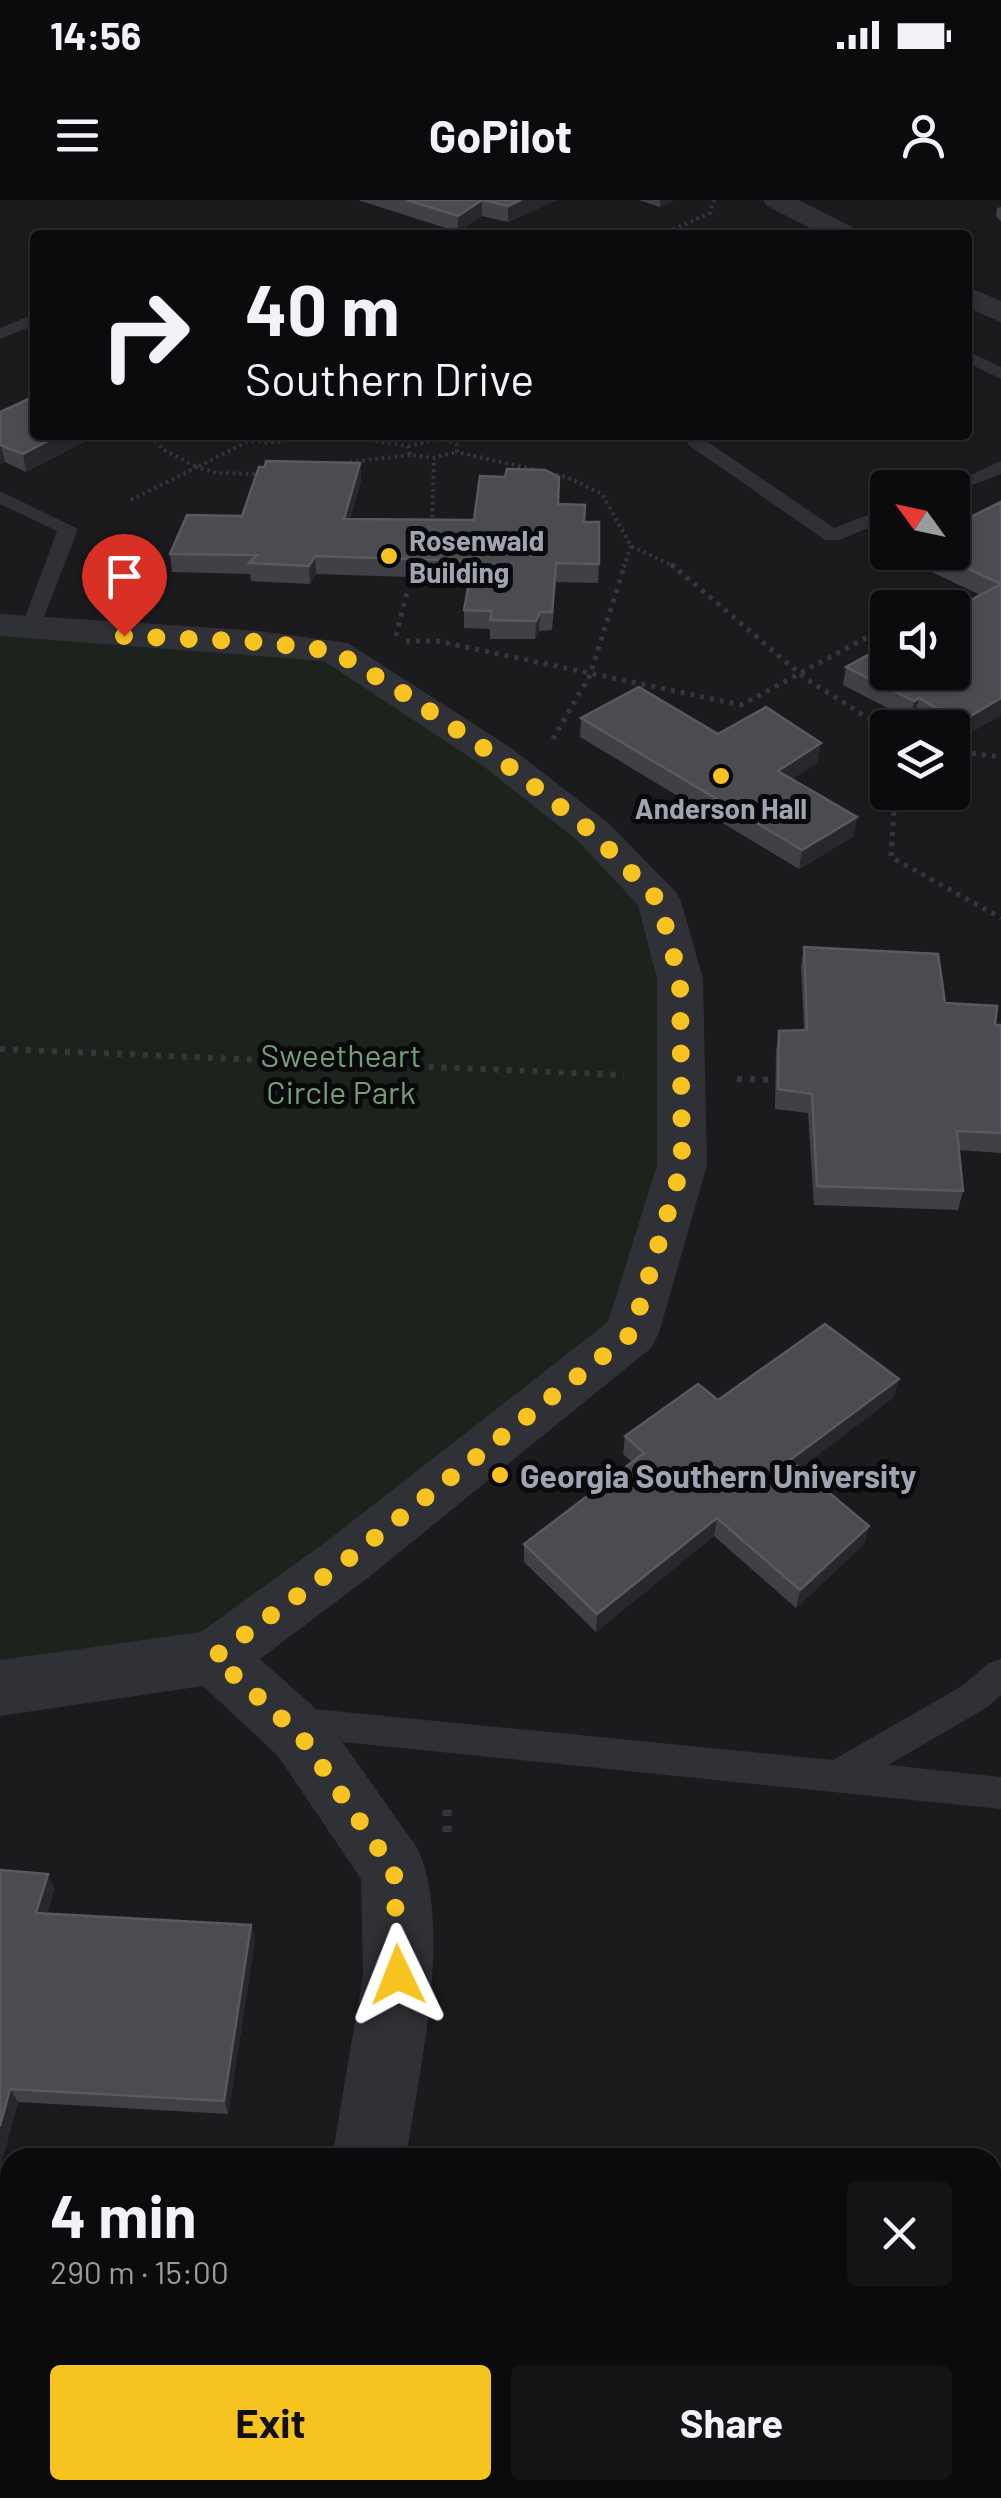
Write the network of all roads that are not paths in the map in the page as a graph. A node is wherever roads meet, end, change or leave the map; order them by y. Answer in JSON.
{"nodes":[{"id":1,"x":777,"y":200,"type":"edge"},
{"id":2,"x":836,"y":230,"type":"edge"},
{"id":3,"x":30,"y":321,"type":"edge"},
{"id":4,"x":0,"y":334,"type":"edge"},
{"id":5,"x":972,"y":358,"type":"edge"},
{"id":6,"x":1001,"y":374,"type":"edge"},
{"id":7,"x":705,"y":440,"type":"edge"},
{"id":8,"x":1001,"y":467,"type":"edge"},
{"id":9,"x":970,"y":480,"type":"edge"},
{"id":10,"x":0,"y":497,"type":"edge"},
{"id":11,"x":870,"y":520,"type":"edge"},
{"id":12,"x":16,"y":626,"type":"edge"},
{"id":13,"x":214,"y":1657,"type":"junction"},
{"id":14,"x":1001,"y":1674,"type":"edge"},
{"id":15,"x":0,"y":1688,"type":"edge"},
{"id":16,"x":286,"y":1721,"type":"junction"},
{"id":17,"x":838,"y":1776,"type":"junction"},
{"id":18,"x":1001,"y":1793,"type":"edge"},
{"id":19,"x":371,"y":2148,"type":"edge"}],
"edges":[{"from":1,"to":2,"type":"street"},
{"from":3,"to":4,"type":"lane"},
{"from":5,"to":6,"type":"lane"},
{"from":7,"to":11,"type":"lane"},
{"from":8,"to":9,"type":"lane"},
{"from":10,"to":12,"type":"lane"},
{"from":12,"to":13,"type":"street"},
{"from":13,"to":15,"type":"street"},
{"from":13,"to":16,"type":"street"},
{"from":14,"to":17,"type":"lane"},
{"from":16,"to":17,"type":"lane"},
{"from":16,"to":19,"type":"street"},
{"from":17,"to":18,"type":"lane"}]}
